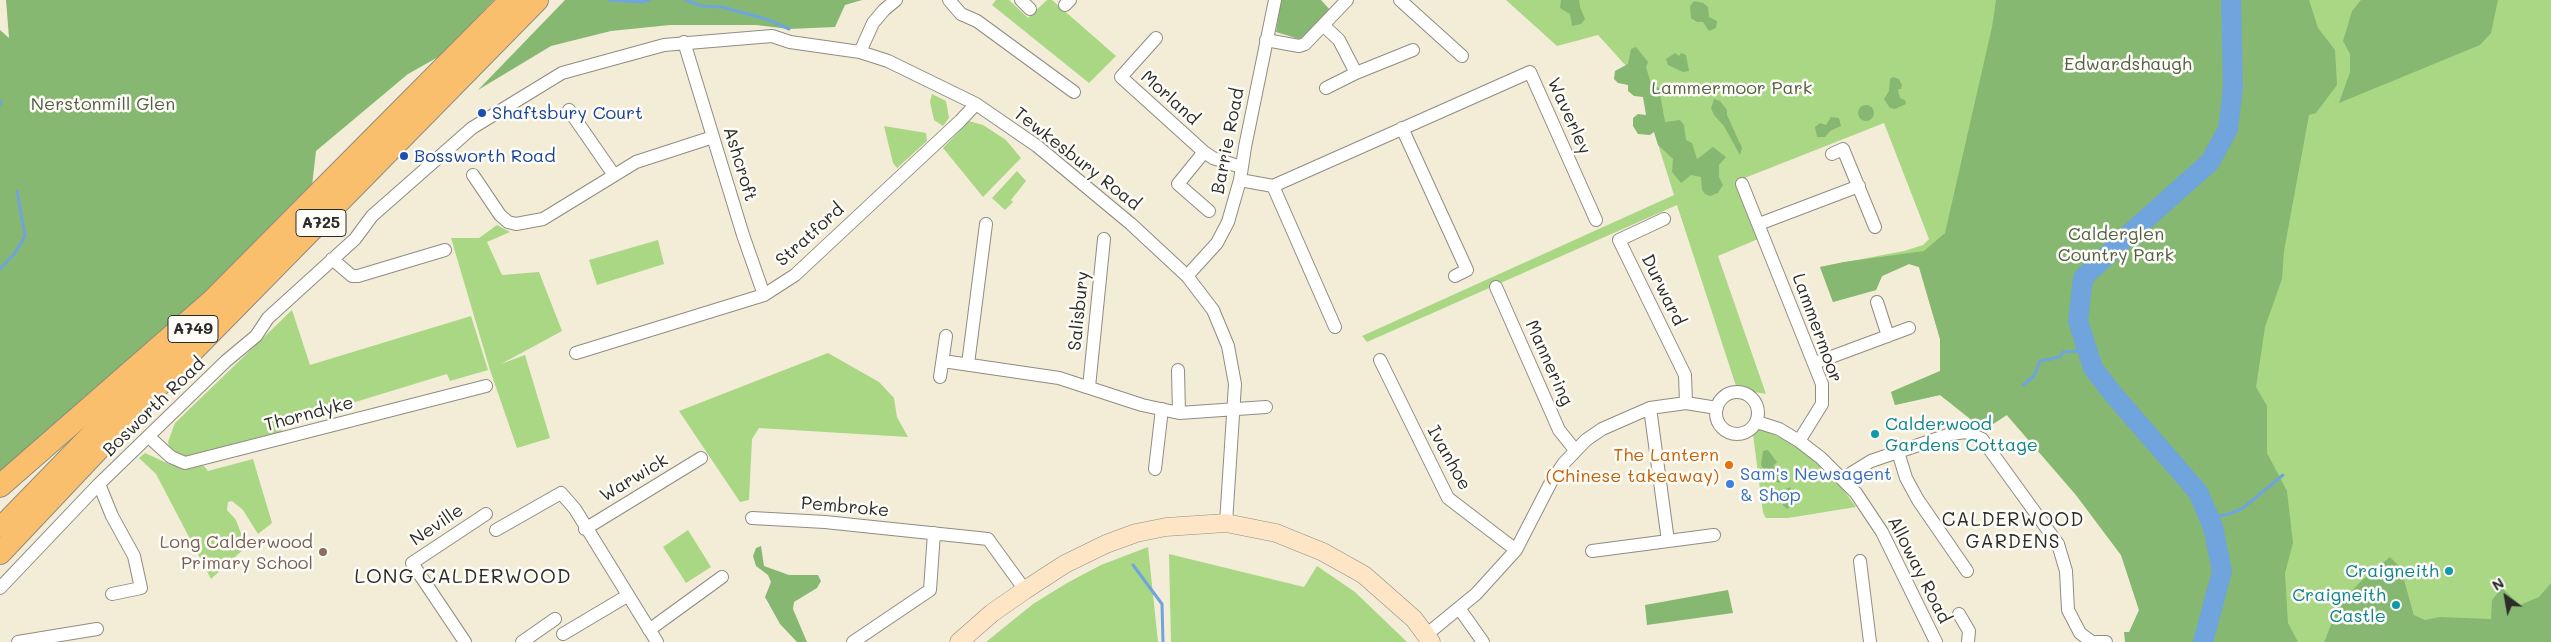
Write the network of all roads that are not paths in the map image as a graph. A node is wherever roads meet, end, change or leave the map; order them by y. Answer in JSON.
{"nodes":[{"id":1,"x":511,"y":0,"type":"edge"},
{"id":2,"x":537,"y":0,"type":"edge"},
{"id":3,"x":896,"y":0,"type":"edge"},
{"id":4,"x":949,"y":0,"type":"edge"},
{"id":5,"x":1275,"y":0,"type":"edge"},
{"id":6,"x":1347,"y":0,"type":"edge"},
{"id":7,"x":1400,"y":0,"type":"edge"},
{"id":8,"x":1323,"y":25,"type":"junction"},
{"id":9,"x":1156,"y":38,"type":"dead end"},
{"id":10,"x":1266,"y":40,"type":"junction"},
{"id":11,"x":684,"y":42,"type":"junction"},
{"id":12,"x":1413,"y":50,"type":"dead end"},
{"id":13,"x":860,"y":52,"type":"junction"},
{"id":14,"x":1462,"y":56,"type":"dead end"},
{"id":15,"x":1356,"y":73,"type":"junction"},
{"id":16,"x":1326,"y":88,"type":"dead end"},
{"id":17,"x":1074,"y":92,"type":"dead end"},
{"id":18,"x":976,"y":104,"type":"junction"},
{"id":19,"x":570,"y":110,"type":"dead end"},
{"id":20,"x":1402,"y":128,"type":"junction"},
{"id":21,"x":384,"y":129,"type":"junction"},
{"id":22,"x":713,"y":137,"type":"junction"},
{"id":23,"x":1204,"y":152,"type":"junction"},
{"id":24,"x":1832,"y":154,"type":"dead end"},
{"id":25,"x":1241,"y":174,"type":"junction"},
{"id":26,"x":474,"y":175,"type":"dead end"},
{"id":27,"x":614,"y":175,"type":"junction"},
{"id":28,"x":1742,"y":184,"type":"dead end"},
{"id":29,"x":1273,"y":186,"type":"junction"},
{"id":30,"x":1859,"y":186,"type":"junction"},
{"id":31,"x":1209,"y":210,"type":"dead end"},
{"id":32,"x":1664,"y":219,"type":"dead end"},
{"id":33,"x":1596,"y":220,"type":"dead end"},
{"id":34,"x":986,"y":224,"type":"dead end"},
{"id":35,"x":1759,"y":224,"type":"junction"},
{"id":36,"x":1875,"y":227,"type":"dead end"},
{"id":37,"x":1104,"y":239,"type":"dead end"},
{"id":38,"x":445,"y":250,"type":"dead end"},
{"id":39,"x":332,"y":259,"type":"junction"},
{"id":40,"x":1187,"y":276,"type":"junction"},
{"id":41,"x":1455,"y":276,"type":"dead end"},
{"id":42,"x":1496,"y":287,"type":"dead end"},
{"id":43,"x":764,"y":295,"type":"junction"},
{"id":44,"x":1877,"y":302,"type":"dead end"},
{"id":45,"x":1335,"y":327,"type":"dead end"},
{"id":46,"x":1909,"y":328,"type":"dead end"},
{"id":47,"x":946,"y":336,"type":"dead end"},
{"id":48,"x":1888,"y":336,"type":"junction"},
{"id":49,"x":576,"y":353,"type":"dead end"},
{"id":50,"x":1380,"y":360,"type":"dead end"},
{"id":51,"x":943,"y":361,"type":"junction"},
{"id":52,"x":1814,"y":363,"type":"junction"},
{"id":53,"x":968,"y":364,"type":"junction"},
{"id":54,"x":1178,"y":370,"type":"dead end"},
{"id":55,"x":940,"y":377,"type":"dead end"},
{"id":56,"x":486,"y":386,"type":"dead end"},
{"id":57,"x":1089,"y":387,"type":"junction"},
{"id":58,"x":154,"y":390,"type":"junction"},
{"id":59,"x":1686,"y":403,"type":"junction"},
{"id":60,"x":1266,"y":407,"type":"dead end"},
{"id":61,"x":1650,"y":408,"type":"junction"},
{"id":62,"x":1717,"y":408,"type":"junction"},
{"id":63,"x":1162,"y":409,"type":"junction"},
{"id":64,"x":1234,"y":411,"type":"junction"},
{"id":65,"x":1179,"y":413,"type":"junction"},
{"id":66,"x":1756,"y":422,"type":"junction"},
{"id":67,"x":149,"y":437,"type":"junction"},
{"id":68,"x":1799,"y":441,"type":"junction"},
{"id":69,"x":1575,"y":450,"type":"junction"},
{"id":70,"x":1898,"y":452,"type":"junction"},
{"id":71,"x":701,"y":458,"type":"dead end"},
{"id":72,"x":1155,"y":469,"type":"dead end"},
{"id":73,"x":1842,"y":479,"type":"junction"},
{"id":74,"x":99,"y":484,"type":"junction"},
{"id":75,"x":0,"y":486,"type":"edge"},
{"id":76,"x":486,"y":514,"type":"dead end"},
{"id":77,"x":752,"y":518,"type":"dead end"},
{"id":78,"x":1226,"y":523,"type":"junction"},
{"id":79,"x":0,"y":527,"type":"edge"},
{"id":80,"x":585,"y":529,"type":"junction"},
{"id":81,"x":496,"y":530,"type":"dead end"},
{"id":82,"x":934,"y":533,"type":"junction"},
{"id":83,"x":1714,"y":535,"type":"dead end"},
{"id":84,"x":1668,"y":541,"type":"junction"},
{"id":85,"x":0,"y":543,"type":"edge"},
{"id":86,"x":1516,"y":550,"type":"junction"},
{"id":87,"x":1592,"y":551,"type":"dead end"},
{"id":88,"x":0,"y":553,"type":"edge"},
{"id":89,"x":1860,"y":561,"type":"dead end"},
{"id":90,"x":1968,"y":571,"type":"dead end"},
{"id":91,"x":722,"y":577,"type":"dead end"},
{"id":92,"x":0,"y":588,"type":"edge"},
{"id":93,"x":1026,"y":590,"type":"junction"},
{"id":94,"x":112,"y":594,"type":"dead end"},
{"id":95,"x":627,"y":596,"type":"junction"},
{"id":96,"x":1459,"y":608,"type":"junction"},
{"id":97,"x":1959,"y":614,"type":"dead end"},
{"id":98,"x":555,"y":619,"type":"dead end"},
{"id":99,"x":97,"y":629,"type":"dead end"},
{"id":100,"x":649,"y":630,"type":"junction"},
{"id":101,"x":563,"y":634,"type":"dead end"},
{"id":102,"x":1428,"y":638,"type":"edge"},
{"id":103,"x":18,"y":642,"type":"edge"},
{"id":104,"x":464,"y":642,"type":"edge"},
{"id":105,"x":522,"y":642,"type":"edge"},
{"id":106,"x":656,"y":642,"type":"edge"},
{"id":107,"x":853,"y":642,"type":"edge"},
{"id":108,"x":959,"y":642,"type":"edge"},
{"id":109,"x":1484,"y":642,"type":"edge"},
{"id":110,"x":1870,"y":642,"type":"edge"},
{"id":111,"x":1936,"y":642,"type":"edge"},
{"id":112,"x":1968,"y":642,"type":"edge"},
{"id":113,"x":2092,"y":642,"type":"edge"},
{"id":114,"x":2096,"y":642,"type":"edge"},
{"id":115,"x":2106,"y":642,"type":"edge"}],
"edges":[{"from":1,"to":21,"type":"highway","number":"A725"},
{"from":2,"to":58,"type":"highway","number":"A725"},
{"from":3,"to":13,"type":"street"},
{"from":4,"to":17,"type":"street"},
{"from":5,"to":10,"type":"street","name":"Barrie Road"},
{"from":6,"to":8,"type":"street"},
{"from":7,"to":14,"type":"street"},
{"from":8,"to":10,"type":"street"},
{"from":8,"to":15,"type":"street"},
{"from":9,"to":23,"type":"street","name":"Morland"},
{"from":10,"to":25,"type":"street","name":"Barrie Road"},
{"from":11,"to":13,"type":"street","name":"Tewkesbury Road"},
{"from":11,"to":22,"type":"street","name":"Ashcroft"},
{"from":11,"to":39,"type":"street","name":"Bosworth Road"},
{"from":12,"to":15,"type":"street"},
{"from":13,"to":18,"type":"street","name":"Tewkesbury Road"},
{"from":15,"to":16,"type":"street"},
{"from":18,"to":40,"type":"street","name":"Tewkesbury Road"},
{"from":18,"to":43,"type":"street","name":"Stratford"},
{"from":19,"to":27,"type":"street"},
{"from":20,"to":29,"type":"street","name":"Waverley"},
{"from":20,"to":33,"type":"street","name":"Waverley"},
{"from":20,"to":41,"type":"street"},
{"from":21,"to":75,"type":"highway","number":"A725"},
{"from":21,"to":79,"type":"main road","number":"A749"},
{"from":22,"to":27,"type":"street"},
{"from":22,"to":43,"type":"street","name":"Ashcroft"},
{"from":23,"to":25,"type":"street","name":"Morland"},
{"from":23,"to":31,"type":"street"},
{"from":24,"to":30,"type":"street"},
{"from":25,"to":29,"type":"street"},
{"from":25,"to":40,"type":"street","name":"Barrie Road"},
{"from":26,"to":27,"type":"street"},
{"from":28,"to":35,"type":"street","name":"Lammermoor"},
{"from":29,"to":45,"type":"street"},
{"from":30,"to":35,"type":"street"},
{"from":30,"to":36,"type":"street"},
{"from":32,"to":59,"type":"street","name":"Durward"},
{"from":34,"to":53,"type":"street"},
{"from":35,"to":52,"type":"street","name":"Lammermoor"},
{"from":37,"to":57,"type":"street","name":"Salisbury"},
{"from":38,"to":39,"type":"street"},
{"from":39,"to":67,"type":"street","name":"Bosworth Road"},
{"from":40,"to":64,"type":"street","name":"Tewkesbury Road"},
{"from":42,"to":69,"type":"street","name":"Mannering"},
{"from":43,"to":49,"type":"street","name":"Stratford"},
{"from":44,"to":48,"type":"street"},
{"from":46,"to":48,"type":"street"},
{"from":47,"to":51,"type":"street"},
{"from":48,"to":52,"type":"street"},
{"from":50,"to":86,"type":"street","name":"Ivanhoe"},
{"from":51,"to":53,"type":"street"},
{"from":51,"to":55,"type":"street"},
{"from":52,"to":68,"type":"street","name":"Lammermoor"},
{"from":53,"to":57,"type":"street"},
{"from":54,"to":65,"type":"street"},
{"from":56,"to":67,"type":"street","name":"Thorndyke"},
{"from":57,"to":63,"type":"street"},
{"from":58,"to":85,"type":"main road"},
{"from":58,"to":88,"type":"highway","number":"A725"},
{"from":59,"to":61,"type":"street"},
{"from":59,"to":62,"type":"street"},
{"from":60,"to":64,"type":"street"},
{"from":61,"to":69,"type":"street"},
{"from":61,"to":84,"type":"street"},
{"from":62,"to":66,"type":"street"},
{"from":62,"to":66,"type":"street"},
{"from":63,"to":65,"type":"street"},
{"from":63,"to":72,"type":"street"},
{"from":64,"to":65,"type":"street"},
{"from":64,"to":78,"type":"street","name":"Tewkesbury Road"},
{"from":66,"to":68,"type":"street","name":"Alloway Road"},
{"from":67,"to":74,"type":"street","name":"Bosworth Road"},
{"from":68,"to":73,"type":"street","name":"Alloway Road"},
{"from":69,"to":86,"type":"street"},
{"from":70,"to":73,"type":"street"},
{"from":70,"to":90,"type":"street"},
{"from":70,"to":113,"type":"street"},
{"from":71,"to":80,"type":"street","name":"Warwick"},
{"from":73,"to":111,"type":"street","name":"Alloway Road"},
{"from":74,"to":92,"type":"street","name":"Bosworth Road"},
{"from":74,"to":94,"type":"street"},
{"from":76,"to":104,"type":"street","name":"Neville"},
{"from":77,"to":82,"type":"street","name":"Pembroke"},
{"from":78,"to":93,"type":"street"},
{"from":78,"to":102,"type":"street"},
{"from":80,"to":81,"type":"street"},
{"from":80,"to":95,"type":"street"},
{"from":82,"to":93,"type":"street","name":"Pembroke"},
{"from":82,"to":107,"type":"street"},
{"from":83,"to":84,"type":"street"},
{"from":84,"to":87,"type":"street"},
{"from":86,"to":96,"type":"street"},
{"from":89,"to":110,"type":"street"},
{"from":91,"to":100,"type":"street"},
{"from":93,"to":108,"type":"street"},
{"from":95,"to":100,"type":"street"},
{"from":95,"to":101,"type":"street"},
{"from":96,"to":102,"type":"street"},
{"from":96,"to":109,"type":"street"},
{"from":97,"to":112,"type":"street","name":"Alloway Road"},
{"from":98,"to":105,"type":"street"},
{"from":99,"to":103,"type":"street"},
{"from":100,"to":106,"type":"street"},
{"from":114,"to":115,"type":"street"}]}
